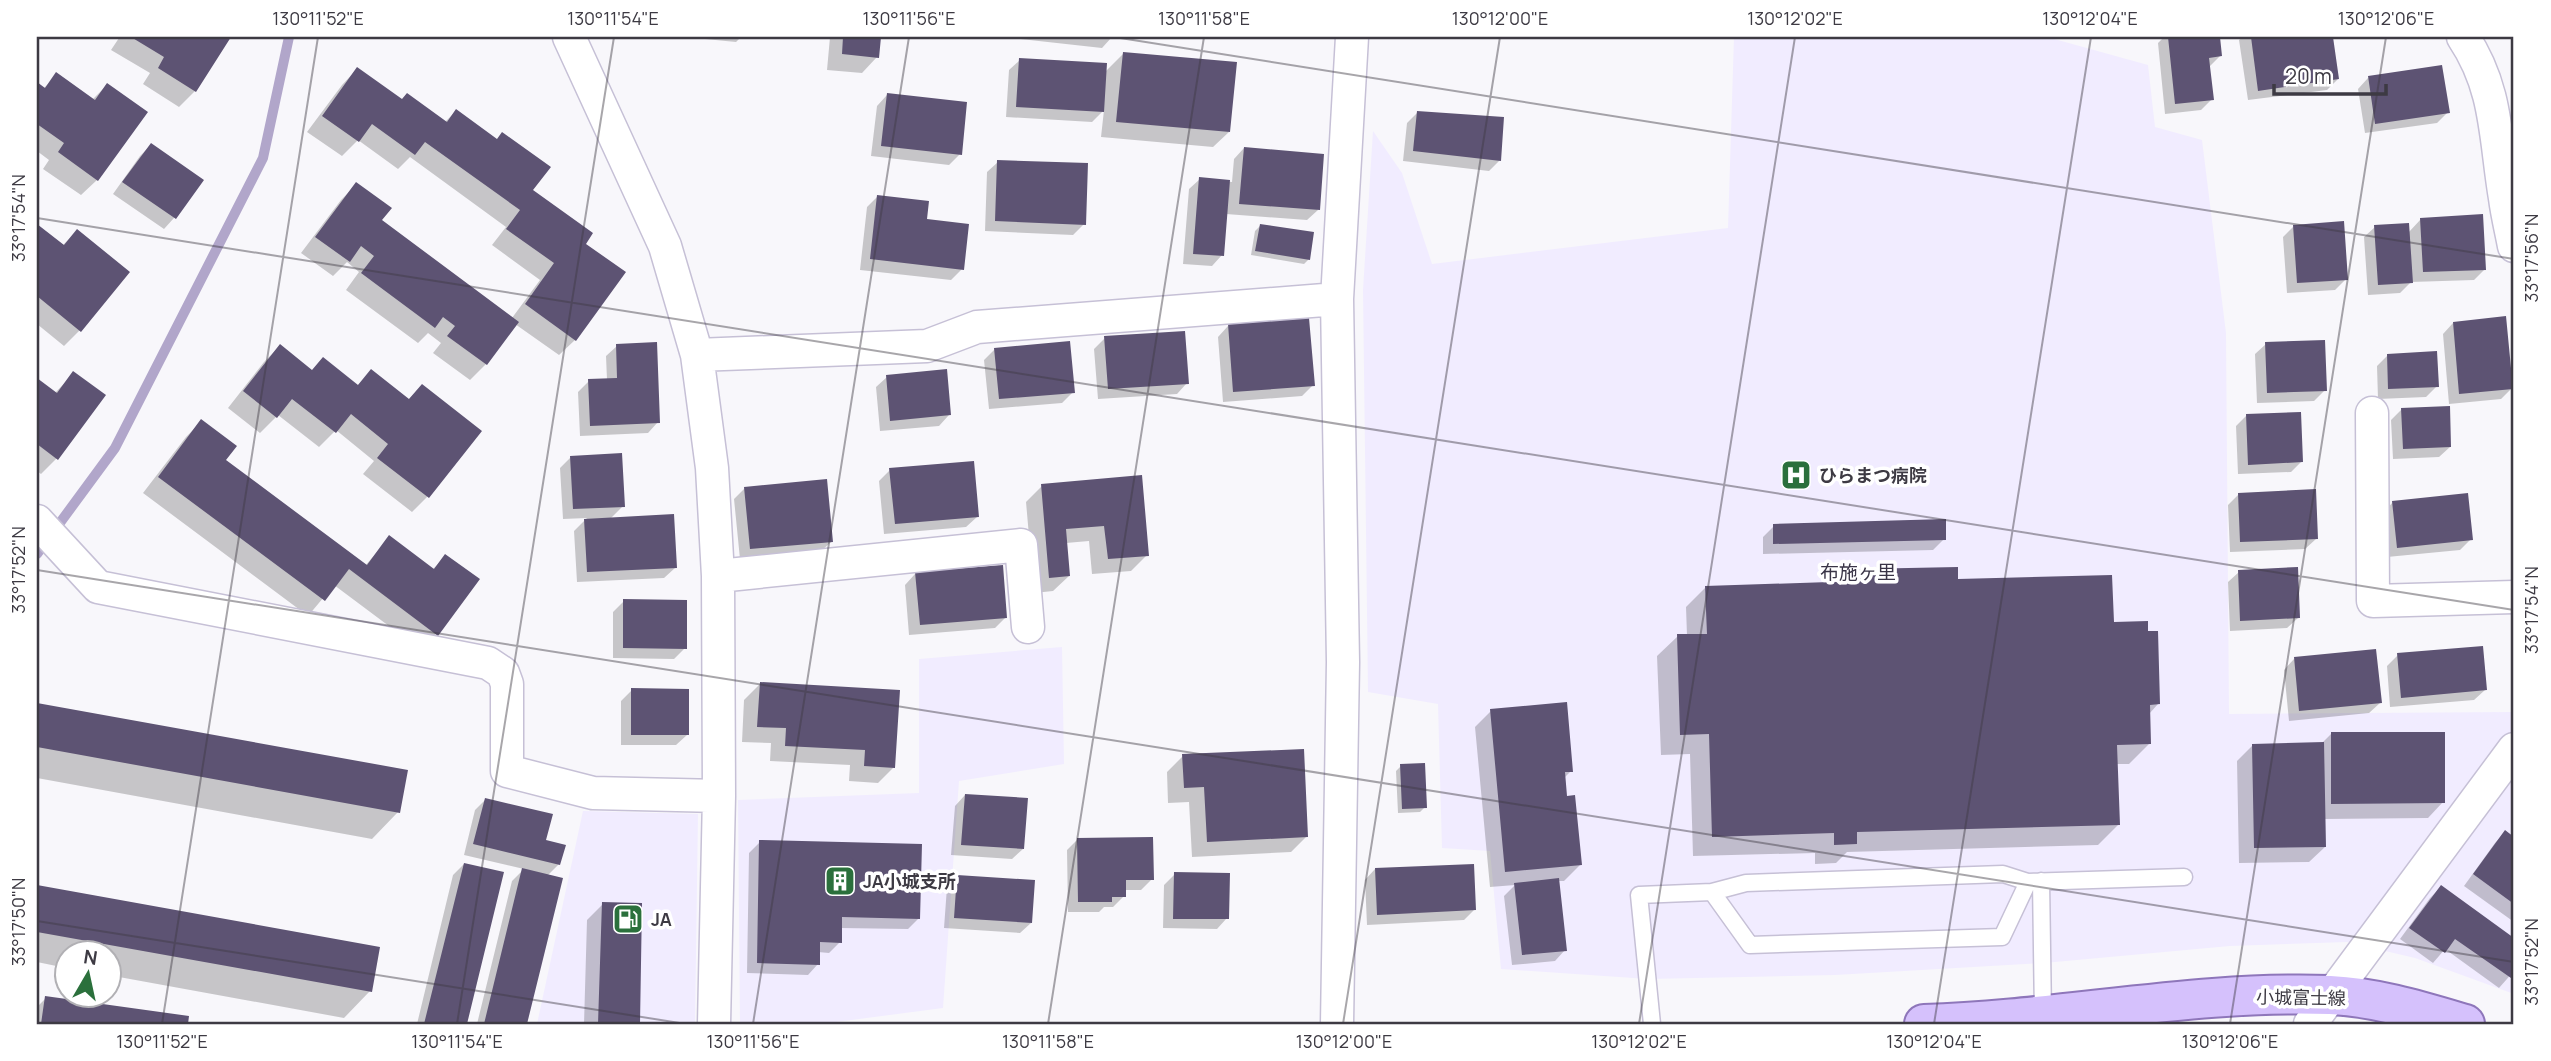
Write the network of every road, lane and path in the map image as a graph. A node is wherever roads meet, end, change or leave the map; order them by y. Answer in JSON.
{"nodes":[{"id":1,"x":569,"y":37,"type":"edge"},
{"id":2,"x":1352,"y":37,"type":"edge"},
{"id":3,"x":2463,"y":37,"type":"edge"},
{"id":4,"x":2509,"y":196,"type":"edge"},
{"id":5,"x":2514,"y":246,"type":"edge"},
{"id":6,"x":1337,"y":299,"type":"junction"},
{"id":7,"x":696,"y":355,"type":"junction"},
{"id":8,"x":2372,"y":413,"type":"dead end"},
{"id":9,"x":37,"y":521,"type":"edge"},
{"id":10,"x":718,"y":576,"type":"junction"},
{"id":11,"x":2514,"y":597,"type":"edge"},
{"id":12,"x":1028,"y":627,"type":"dead end"},
{"id":13,"x":2514,"y":749,"type":"edge"},
{"id":14,"x":719,"y":796,"type":"junction"},
{"id":15,"x":2185,"y":877,"type":"dead end"},
{"id":16,"x":2035,"y":882,"type":"junction"},
{"id":17,"x":1712,"y":892,"type":"junction"},
{"id":18,"x":2321,"y":1010,"type":"edge"},
{"id":19,"x":2043,"y":1016,"type":"junction"},
{"id":20,"x":714,"y":1024,"type":"edge"},
{"id":21,"x":1337,"y":1024,"type":"edge"},
{"id":22,"x":1653,"y":1024,"type":"edge"},
{"id":23,"x":1924,"y":1024,"type":"edge"},
{"id":24,"x":2465,"y":1024,"type":"edge"}],
"edges":[{"from":1,"to":7,"type":"street"},
{"from":2,"to":6,"type":"street"},
{"from":3,"to":4,"type":"street"},
{"from":4,"to":5,"type":"street"},
{"from":6,"to":7,"type":"street"},
{"from":6,"to":21,"type":"street"},
{"from":7,"to":10,"type":"street"},
{"from":8,"to":11,"type":"street"},
{"from":9,"to":14,"type":"street"},
{"from":10,"to":12,"type":"street"},
{"from":10,"to":14,"type":"street"},
{"from":13,"to":18,"type":"street"},
{"from":14,"to":20,"type":"street"},
{"from":15,"to":16,"type":"lane"},
{"from":16,"to":17,"type":"lane"},
{"from":16,"to":17,"type":"lane"},
{"from":16,"to":19,"type":"lane"},
{"from":17,"to":22,"type":"lane"},
{"from":18,"to":19,"type":"main road","name":"小城富士線"},
{"from":18,"to":24,"type":"main road","name":"小城富士線"},
{"from":19,"to":23,"type":"main road","name":"小城富士線"}]}
